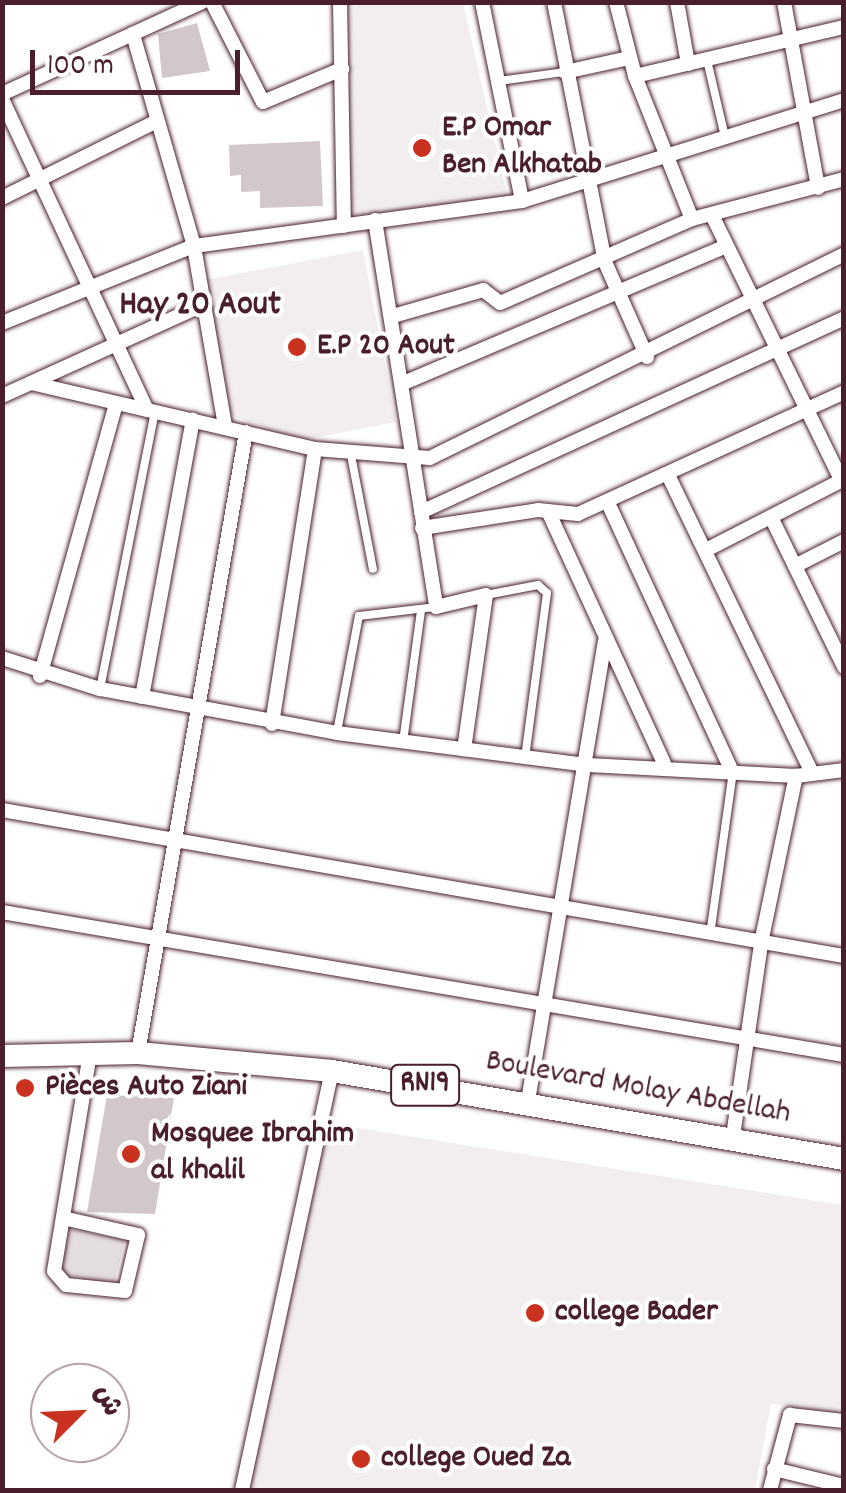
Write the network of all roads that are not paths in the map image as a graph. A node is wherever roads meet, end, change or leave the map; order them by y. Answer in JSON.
{"nodes":[{"id":1,"x":212,"y":2,"type":"edge"},
{"id":2,"x":340,"y":2,"type":"edge"},
{"id":3,"x":482,"y":2,"type":"edge"},
{"id":4,"x":554,"y":2,"type":"edge"},
{"id":5,"x":616,"y":2,"type":"edge"},
{"id":6,"x":677,"y":2,"type":"edge"},
{"id":7,"x":784,"y":2,"type":"edge"},
{"id":8,"x":194,"y":4,"type":"edge"},
{"id":9,"x":844,"y":27,"type":"edge"},
{"id":10,"x":133,"y":34,"type":"junction"},
{"id":11,"x":789,"y":43,"type":"junction"},
{"id":12,"x":629,"y":58,"type":"junction"},
{"id":13,"x":707,"y":60,"type":"junction"},
{"id":14,"x":688,"y":64,"type":"junction"},
{"id":15,"x":342,"y":69,"type":"junction"},
{"id":16,"x":565,"y":72,"type":"junction"},
{"id":17,"x":635,"y":76,"type":"junction"},
{"id":18,"x":499,"y":81,"type":"junction"},
{"id":19,"x":2,"y":97,"type":"edge"},
{"id":20,"x":844,"y":100,"type":"edge"},
{"id":21,"x":806,"y":110,"type":"junction"},
{"id":22,"x":157,"y":120,"type":"junction"},
{"id":23,"x":725,"y":137,"type":"junction"},
{"id":24,"x":670,"y":157,"type":"junction"},
{"id":25,"x":40,"y":179,"type":"junction"},
{"id":26,"x":844,"y":179,"type":"edge"},
{"id":27,"x":586,"y":186,"type":"junction"},
{"id":28,"x":818,"y":188,"type":"junction"},
{"id":29,"x":2,"y":198,"type":"edge"},
{"id":30,"x":522,"y":201,"type":"junction"},
{"id":31,"x":712,"y":215,"type":"junction"},
{"id":32,"x":692,"y":219,"type":"junction"},
{"id":33,"x":376,"y":220,"type":"junction"},
{"id":34,"x":344,"y":226,"type":"junction"},
{"id":35,"x":194,"y":246,"type":"junction"},
{"id":36,"x":726,"y":246,"type":"junction"},
{"id":37,"x":844,"y":254,"type":"edge"},
{"id":38,"x":605,"y":262,"type":"junction"},
{"id":39,"x":90,"y":282,"type":"junction"},
{"id":40,"x":619,"y":296,"type":"junction"},
{"id":41,"x":751,"y":299,"type":"junction"},
{"id":42,"x":200,"y":306,"type":"junction"},
{"id":43,"x":393,"y":316,"type":"junction"},
{"id":44,"x":844,"y":318,"type":"edge"},
{"id":45,"x":2,"y":324,"type":"edge"},
{"id":46,"x":118,"y":342,"type":"junction"},
{"id":47,"x":776,"y":351,"type":"junction"},
{"id":48,"x":647,"y":356,"type":"junction"},
{"id":49,"x":406,"y":382,"type":"junction"},
{"id":50,"x":31,"y":384,"type":"junction"},
{"id":51,"x":844,"y":392,"type":"edge"},
{"id":52,"x":2,"y":396,"type":"edge"},
{"id":53,"x":116,"y":404,"type":"junction"},
{"id":54,"x":151,"y":410,"type":"junction"},
{"id":55,"x":805,"y":411,"type":"junction"},
{"id":56,"x":193,"y":420,"type":"junction"},
{"id":57,"x":225,"y":426,"type":"junction"},
{"id":58,"x":246,"y":432,"type":"junction"},
{"id":59,"x":316,"y":449,"type":"junction"},
{"id":60,"x":350,"y":450,"type":"junction"},
{"id":61,"x":416,"y":458,"type":"junction"},
{"id":62,"x":669,"y":477,"type":"junction"},
{"id":63,"x":840,"y":481,"type":"edge"},
{"id":64,"x":844,"y":500,"type":"edge"},
{"id":65,"x":608,"y":503,"type":"junction"},
{"id":66,"x":548,"y":511,"type":"junction"},
{"id":67,"x":771,"y":517,"type":"junction"},
{"id":68,"x":422,"y":520,"type":"junction"},
{"id":69,"x":844,"y":541,"type":"edge"},
{"id":70,"x":706,"y":550,"type":"junction"},
{"id":71,"x":795,"y":566,"type":"junction"},
{"id":72,"x":373,"y":570,"type":"dead end"},
{"id":73,"x":486,"y":595,"type":"junction"},
{"id":74,"x":429,"y":609,"type":"junction"},
{"id":75,"x":605,"y":641,"type":"junction"},
{"id":76,"x":2,"y":658,"type":"edge"},
{"id":77,"x":844,"y":667,"type":"edge"},
{"id":78,"x":40,"y":676,"type":"junction"},
{"id":79,"x":100,"y":690,"type":"junction"},
{"id":80,"x":142,"y":697,"type":"junction"},
{"id":81,"x":199,"y":711,"type":"junction"},
{"id":82,"x":272,"y":724,"type":"junction"},
{"id":83,"x":337,"y":733,"type":"junction"},
{"id":84,"x":402,"y":742,"type":"junction"},
{"id":85,"x":464,"y":749,"type":"junction"},
{"id":86,"x":524,"y":757,"type":"junction"},
{"id":87,"x":664,"y":763,"type":"junction"},
{"id":88,"x":588,"y":765,"type":"junction"},
{"id":89,"x":732,"y":767,"type":"junction"},
{"id":90,"x":844,"y":770,"type":"edge"},
{"id":91,"x":804,"y":774,"type":"junction"},
{"id":92,"x":2,"y":810,"type":"edge"},
{"id":93,"x":176,"y":842,"type":"junction"},
{"id":94,"x":2,"y":912,"type":"edge"},
{"id":95,"x":559,"y":912,"type":"junction"},
{"id":96,"x":710,"y":934,"type":"junction"},
{"id":97,"x":159,"y":939,"type":"junction"},
{"id":98,"x":761,"y":943,"type":"junction"},
{"id":99,"x":844,"y":956,"type":"edge"},
{"id":100,"x":544,"y":1007,"type":"junction"},
{"id":101,"x":746,"y":1037,"type":"junction"},
{"id":102,"x":138,"y":1053,"type":"junction"},
{"id":103,"x":90,"y":1054,"type":"junction"},
{"id":104,"x":844,"y":1055,"type":"edge"},
{"id":105,"x":2,"y":1056,"type":"edge"},
{"id":106,"x":332,"y":1071,"type":"junction"},
{"id":107,"x":528,"y":1101,"type":"junction"},
{"id":108,"x":733,"y":1136,"type":"junction"},
{"id":109,"x":844,"y":1159,"type":"edge"},
{"id":110,"x":62,"y":1218,"type":"junction"},
{"id":111,"x":844,"y":1421,"type":"edge"},
{"id":112,"x":774,"y":1469,"type":"junction"},
{"id":113,"x":842,"y":1487,"type":"edge"},
{"id":114,"x":242,"y":1490,"type":"edge"},
{"id":115,"x":770,"y":1490,"type":"edge"}],
"edges":[{"from":1,"to":15,"type":"street"},
{"from":2,"to":15,"type":"street"},
{"from":3,"to":18,"type":"street"},
{"from":4,"to":16,"type":"street"},
{"from":5,"to":12,"type":"street"},
{"from":6,"to":14,"type":"street"},
{"from":7,"to":11,"type":"street"},
{"from":8,"to":10,"type":"street"},
{"from":9,"to":11,"type":"street"},
{"from":10,"to":19,"type":"street"},
{"from":10,"to":22,"type":"street"},
{"from":11,"to":13,"type":"street"},
{"from":11,"to":21,"type":"street"},
{"from":12,"to":16,"type":"street"},
{"from":12,"to":17,"type":"street"},
{"from":13,"to":14,"type":"street"},
{"from":13,"to":23,"type":"lane"},
{"from":14,"to":17,"type":"street"},
{"from":15,"to":34,"type":"street"},
{"from":16,"to":18,"type":"lane"},
{"from":16,"to":27,"type":"street"},
{"from":17,"to":24,"type":"street"},
{"from":18,"to":30,"type":"street"},
{"from":19,"to":25,"type":"street"},
{"from":20,"to":21,"type":"street"},
{"from":21,"to":23,"type":"street"},
{"from":21,"to":28,"type":"street"},
{"from":22,"to":25,"type":"street"},
{"from":22,"to":35,"type":"street"},
{"from":23,"to":24,"type":"street"},
{"from":24,"to":27,"type":"street"},
{"from":24,"to":32,"type":"street"},
{"from":25,"to":29,"type":"street"},
{"from":25,"to":39,"type":"street"},
{"from":26,"to":28,"type":"street"},
{"from":27,"to":30,"type":"street"},
{"from":27,"to":38,"type":"street"},
{"from":28,"to":31,"type":"street"},
{"from":30,"to":33,"type":"street"},
{"from":31,"to":32,"type":"street"},
{"from":31,"to":36,"type":"street"},
{"from":32,"to":38,"type":"street"},
{"from":33,"to":34,"type":"street"},
{"from":33,"to":43,"type":"street"},
{"from":34,"to":35,"type":"street"},
{"from":35,"to":39,"type":"street"},
{"from":35,"to":42,"type":"street"},
{"from":36,"to":40,"type":"street"},
{"from":36,"to":41,"type":"street"},
{"from":37,"to":41,"type":"street"},
{"from":38,"to":40,"type":"street"},
{"from":38,"to":43,"type":"street"},
{"from":39,"to":45,"type":"street"},
{"from":39,"to":46,"type":"street"},
{"from":40,"to":48,"type":"street"},
{"from":40,"to":49,"type":"street"},
{"from":41,"to":47,"type":"street"},
{"from":41,"to":48,"type":"street"},
{"from":42,"to":46,"type":"street"},
{"from":42,"to":57,"type":"street"},
{"from":43,"to":49,"type":"street"},
{"from":44,"to":47,"type":"street"},
{"from":46,"to":50,"type":"street"},
{"from":46,"to":54,"type":"street"},
{"from":47,"to":55,"type":"street"},
{"from":47,"to":68,"type":"street"},
{"from":48,"to":61,"type":"street"},
{"from":49,"to":61,"type":"street"},
{"from":50,"to":52,"type":"street"},
{"from":50,"to":53,"type":"street"},
{"from":51,"to":55,"type":"street"},
{"from":53,"to":54,"type":"street"},
{"from":53,"to":78,"type":"street"},
{"from":54,"to":56,"type":"street"},
{"from":54,"to":79,"type":"lane"},
{"from":55,"to":62,"type":"street"},
{"from":55,"to":63,"type":"street"},
{"from":56,"to":57,"type":"street"},
{"from":56,"to":80,"type":"street"},
{"from":57,"to":58,"type":"street"},
{"from":58,"to":59,"type":"street"},
{"from":58,"to":81,"type":"street"},
{"from":59,"to":60,"type":"street"},
{"from":59,"to":82,"type":"street"},
{"from":60,"to":61,"type":"street"},
{"from":60,"to":72,"type":"lane"},
{"from":61,"to":68,"type":"street"},
{"from":62,"to":65,"type":"street"},
{"from":62,"to":70,"type":"street"},
{"from":63,"to":64,"type":"street"},
{"from":63,"to":67,"type":"street"},
{"from":65,"to":66,"type":"street"},
{"from":65,"to":89,"type":"street"},
{"from":66,"to":68,"type":"street"},
{"from":66,"to":75,"type":"street"},
{"from":67,"to":70,"type":"street"},
{"from":67,"to":71,"type":"street"},
{"from":68,"to":74,"type":"street"},
{"from":69,"to":71,"type":"street"},
{"from":70,"to":91,"type":"street"},
{"from":71,"to":77,"type":"street"},
{"from":73,"to":74,"type":"street"},
{"from":73,"to":85,"type":"street"},
{"from":73,"to":86,"type":"lane"},
{"from":74,"to":83,"type":"lane"},
{"from":74,"to":84,"type":"lane"},
{"from":75,"to":87,"type":"street"},
{"from":75,"to":88,"type":"street"},
{"from":76,"to":78,"type":"street"},
{"from":78,"to":79,"type":"street"},
{"from":79,"to":80,"type":"street"},
{"from":80,"to":81,"type":"street"},
{"from":81,"to":82,"type":"street"},
{"from":81,"to":93,"type":"street"},
{"from":82,"to":83,"type":"street"},
{"from":83,"to":84,"type":"street"},
{"from":84,"to":85,"type":"street"},
{"from":85,"to":86,"type":"street"},
{"from":86,"to":88,"type":"street"},
{"from":87,"to":88,"type":"street"},
{"from":87,"to":89,"type":"street"},
{"from":88,"to":95,"type":"street"},
{"from":89,"to":91,"type":"street"},
{"from":89,"to":96,"type":"lane"},
{"from":90,"to":91,"type":"street"},
{"from":91,"to":98,"type":"street"},
{"from":92,"to":93,"type":"street"},
{"from":93,"to":95,"type":"street"},
{"from":93,"to":97,"type":"street"},
{"from":94,"to":97,"type":"street"},
{"from":95,"to":96,"type":"street"},
{"from":95,"to":100,"type":"street"},
{"from":96,"to":98,"type":"street"},
{"from":97,"to":100,"type":"street"},
{"from":97,"to":102,"type":"street"},
{"from":98,"to":99,"type":"street"},
{"from":98,"to":101,"type":"street"},
{"from":100,"to":101,"type":"street"},
{"from":100,"to":107,"type":"street"},
{"from":101,"to":104,"type":"street"},
{"from":101,"to":108,"type":"street"},
{"from":102,"to":103,"type":"main road","name":"Boulevard Molay Abdellah","number":"RN19"},
{"from":102,"to":106,"type":"main road","name":"Boulevard Molay Abdellah","number":"RN19"},
{"from":103,"to":105,"type":"main road","name":"Boulevard Molay Abdellah","number":"RN19"},
{"from":103,"to":110,"type":"street"},
{"from":106,"to":107,"type":"main road","name":"Boulevard Molay Abdellah","number":"RN19"},
{"from":106,"to":114,"type":"street"},
{"from":107,"to":108,"type":"main road","name":"Boulevard Molay Abdellah","number":"RN19"},
{"from":108,"to":109,"type":"main road","name":"Boulevard Molay Abdellah","number":"RN19"},
{"from":110,"to":110,"type":"street"},
{"from":111,"to":112,"type":"street"},
{"from":112,"to":113,"type":"street"},
{"from":112,"to":115,"type":"street"}]}
